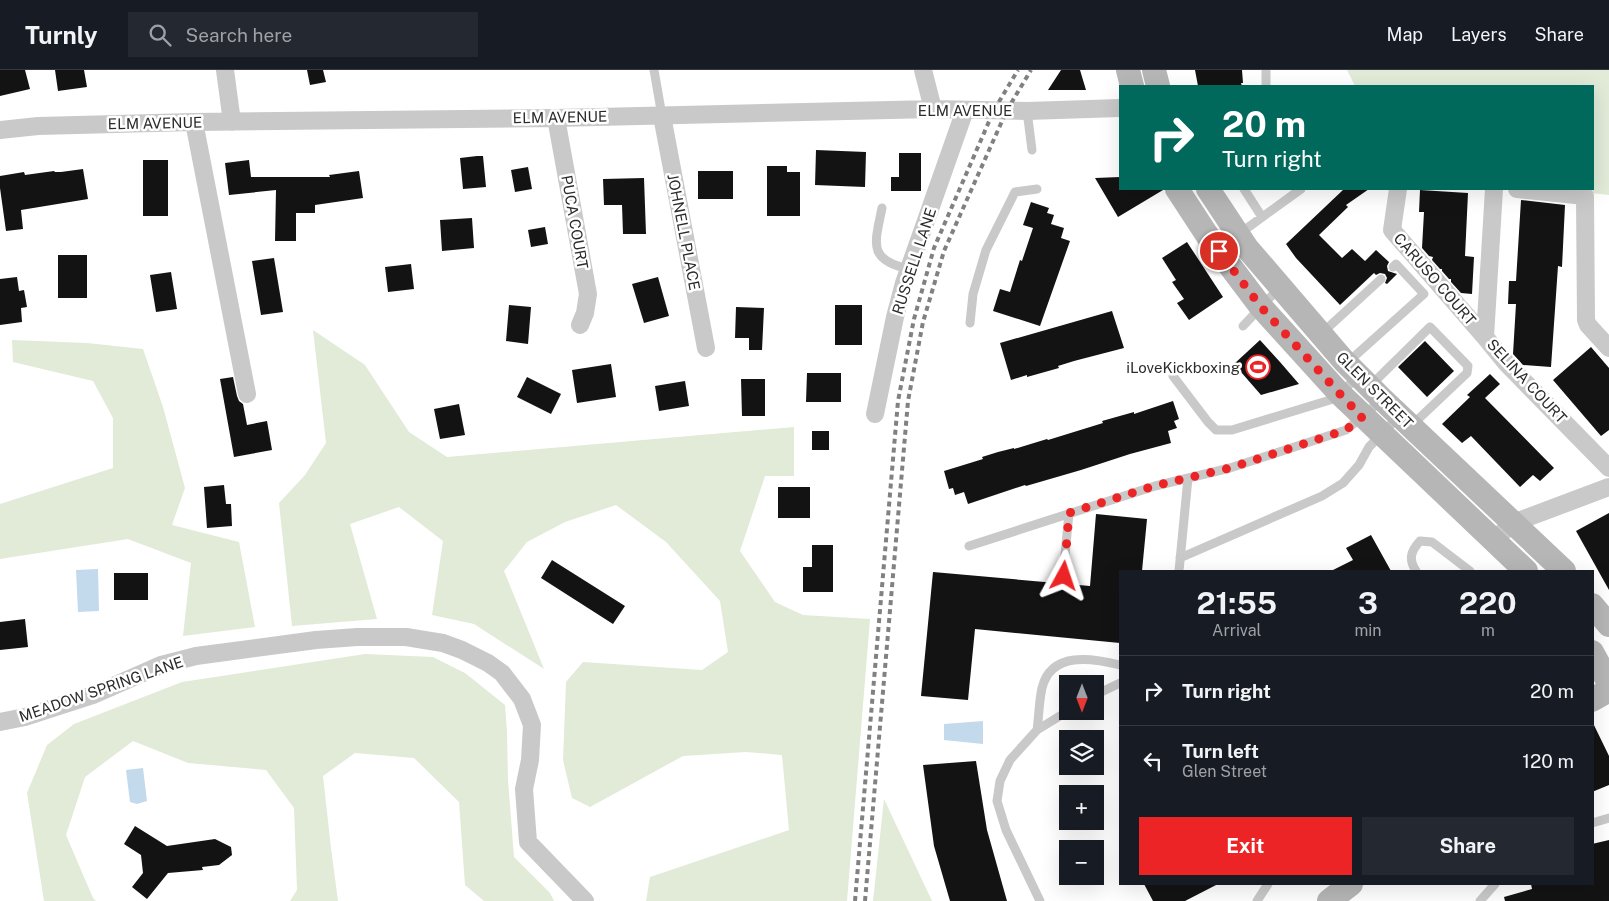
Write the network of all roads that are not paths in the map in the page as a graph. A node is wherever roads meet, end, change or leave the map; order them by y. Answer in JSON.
{"nodes":[{"id":1,"x":225,"y":70,"type":"edge"},
{"id":2,"x":654,"y":70,"type":"edge"},
{"id":3,"x":923,"y":70,"type":"edge"},
{"id":4,"x":1128,"y":70,"type":"edge"},
{"id":5,"x":1154,"y":70,"type":"edge"},
{"id":6,"x":1266,"y":70,"type":"edge"},
{"id":7,"x":1132,"y":85,"type":"edge"},
{"id":8,"x":1158,"y":85,"type":"edge"},
{"id":9,"x":1266,"y":85,"type":"edge"},
{"id":10,"x":1119,"y":108,"type":"edge"},
{"id":11,"x":932,"y":109,"type":"junction"},
{"id":12,"x":965,"y":110,"type":"junction"},
{"id":13,"x":1027,"y":111,"type":"junction"},
{"id":14,"x":662,"y":116,"type":"junction"},
{"id":15,"x":556,"y":118,"type":"junction"},
{"id":16,"x":194,"y":122,"type":"junction"},
{"id":17,"x":232,"y":122,"type":"junction"},
{"id":18,"x":0,"y":130,"type":"edge"},
{"id":19,"x":1032,"y":150,"type":"dead end"},
{"id":20,"x":1037,"y":189,"type":"dead end"},
{"id":21,"x":1179,"y":190,"type":"edge"},
{"id":22,"x":1209,"y":190,"type":"edge"},
{"id":23,"x":1245,"y":190,"type":"edge"},
{"id":24,"x":1300,"y":190,"type":"edge"},
{"id":25,"x":1398,"y":190,"type":"edge"},
{"id":26,"x":1494,"y":190,"type":"edge"},
{"id":27,"x":1527,"y":190,"type":"edge"},
{"id":28,"x":882,"y":208,"type":"dead end"},
{"id":29,"x":1262,"y":217,"type":"junction"},
{"id":30,"x":1238,"y":235,"type":"junction"},
{"id":31,"x":1394,"y":267,"type":"dead end"},
{"id":32,"x":909,"y":269,"type":"junction"},
{"id":33,"x":1381,"y":279,"type":"dead end"},
{"id":34,"x":1280,"y":287,"type":"junction"},
{"id":35,"x":1261,"y":307,"type":"junction"},
{"id":36,"x":970,"y":323,"type":"dead end"},
{"id":37,"x":580,"y":325,"type":"dead end"},
{"id":38,"x":1243,"y":326,"type":"dead end"},
{"id":39,"x":1321,"y":334,"type":"junction"},
{"id":40,"x":1485,"y":337,"type":"junction"},
{"id":41,"x":706,"y":348,"type":"dead end"},
{"id":42,"x":1609,"y":348,"type":"edge"},
{"id":43,"x":1173,"y":376,"type":"dead end"},
{"id":44,"x":1339,"y":393,"type":"junction"},
{"id":45,"x":246,"y":394,"type":"dead end"},
{"id":46,"x":1378,"y":395,"type":"junction"},
{"id":47,"x":875,"y":414,"type":"dead end"},
{"id":48,"x":1362,"y":417,"type":"junction"},
{"id":49,"x":1382,"y":434,"type":"junction"},
{"id":50,"x":1609,"y":468,"type":"edge"},
{"id":51,"x":1188,"y":478,"type":"junction"},
{"id":52,"x":1609,"y":488,"type":"edge"},
{"id":53,"x":1069,"y":513,"type":"junction"},
{"id":54,"x":1514,"y":523,"type":"junction"},
{"id":55,"x":1494,"y":540,"type":"junction"},
{"id":56,"x":969,"y":546,"type":"dead end"},
{"id":57,"x":1180,"y":558,"type":"junction"},
{"id":58,"x":1179,"y":570,"type":"edge"},
{"id":59,"x":1413,"y":570,"type":"edge"},
{"id":60,"x":1469,"y":570,"type":"edge"},
{"id":61,"x":1525,"y":570,"type":"edge"},
{"id":62,"x":1563,"y":570,"type":"edge"},
{"id":63,"x":1064,"y":576,"type":"dead end"},
{"id":64,"x":1594,"y":607,"type":"edge"},
{"id":65,"x":1609,"y":625,"type":"edge"},
{"id":66,"x":1594,"y":656,"type":"edge"},
{"id":67,"x":1119,"y":665,"type":"edge"},
{"id":68,"x":1119,"y":683,"type":"edge"},
{"id":69,"x":1609,"y":683,"type":"edge"},
{"id":70,"x":1609,"y":690,"type":"edge"},
{"id":71,"x":1104,"y":691,"type":"edge"},
{"id":72,"x":1594,"y":699,"type":"edge"},
{"id":73,"x":1059,"y":717,"type":"edge"},
{"id":74,"x":0,"y":722,"type":"edge"},
{"id":75,"x":1037,"y":730,"type":"junction"},
{"id":76,"x":1609,"y":818,"type":"edge"},
{"id":77,"x":1594,"y":822,"type":"edge"},
{"id":78,"x":1267,"y":885,"type":"edge"},
{"id":79,"x":1350,"y":885,"type":"edge"},
{"id":80,"x":1494,"y":885,"type":"edge"},
{"id":81,"x":585,"y":901,"type":"edge"},
{"id":82,"x":1040,"y":901,"type":"edge"},
{"id":83,"x":1257,"y":901,"type":"edge"},
{"id":84,"x":1329,"y":901,"type":"edge"},
{"id":85,"x":1480,"y":901,"type":"edge"}],
"edges":[{"from":1,"to":17,"type":"street"},
{"from":2,"to":14,"type":"lane"},
{"from":3,"to":11,"type":"street"},
{"from":4,"to":7,"type":"main road"},
{"from":5,"to":8,"type":"main road"},
{"from":6,"to":9,"type":"lane"},
{"from":10,"to":13,"type":"street","name":"ELM AVENUE"},
{"from":11,"to":12,"type":"street","name":"ELM AVENUE"},
{"from":11,"to":14,"type":"street","name":"ELM AVENUE"},
{"from":12,"to":13,"type":"street","name":"ELM AVENUE"},
{"from":12,"to":32,"type":"street","name":"RUSSELL LANE"},
{"from":13,"to":19,"type":"lane"},
{"from":14,"to":15,"type":"street","name":"ELM AVENUE"},
{"from":14,"to":41,"type":"street","name":"JOHNELL PLACE"},
{"from":15,"to":17,"type":"street","name":"ELM AVENUE"},
{"from":15,"to":37,"type":"street","name":"PUCA COURT"},
{"from":16,"to":17,"type":"street","name":"ELM AVENUE"},
{"from":16,"to":18,"type":"street","name":"ELM AVENUE"},
{"from":16,"to":45,"type":"street"},
{"from":20,"to":36,"type":"lane"},
{"from":21,"to":35,"type":"main road","name":"GLEN STREET"},
{"from":22,"to":30,"type":"main road","name":"GLEN STREET"},
{"from":23,"to":29,"type":"lane"},
{"from":24,"to":29,"type":"lane"},
{"from":25,"to":40,"type":"street","name":"CARUSO COURT"},
{"from":26,"to":40,"type":"street","name":"SELINA COURT"},
{"from":27,"to":42,"type":"street"},
{"from":28,"to":32,"type":"lane"},
{"from":29,"to":30,"type":"lane"},
{"from":30,"to":34,"type":"main road","name":"GLEN STREET"},
{"from":31,"to":46,"type":"lane"},
{"from":32,"to":47,"type":"street","name":"RUSSELL LANE"},
{"from":33,"to":39,"type":"lane"},
{"from":34,"to":35,"type":"lane"},
{"from":34,"to":39,"type":"main road","name":"GLEN STREET"},
{"from":35,"to":38,"type":"lane"},
{"from":35,"to":44,"type":"main road","name":"GLEN STREET"},
{"from":39,"to":46,"type":"main road","name":"GLEN STREET"},
{"from":40,"to":50,"type":"street","name":"SELINA COURT"},
{"from":43,"to":44,"type":"lane"},
{"from":44,"to":46,"type":"lane"},
{"from":44,"to":48,"type":"main road","name":"GLEN STREET"},
{"from":46,"to":46,"type":"lane"},
{"from":46,"to":48,"type":"lane"},
{"from":46,"to":49,"type":"lane"},
{"from":46,"to":54,"type":"main road","name":"GLEN STREET"},
{"from":48,"to":49,"type":"main road","name":"GLEN STREET"},
{"from":48,"to":51,"type":"lane"},
{"from":49,"to":55,"type":"main road","name":"GLEN STREET"},
{"from":49,"to":57,"type":"lane"},
{"from":51,"to":53,"type":"lane"},
{"from":51,"to":57,"type":"lane"},
{"from":52,"to":54,"type":"street"},
{"from":53,"to":56,"type":"lane"},
{"from":53,"to":63,"type":"lane"},
{"from":54,"to":55,"type":"street"},
{"from":54,"to":62,"type":"main road","name":"GLEN STREET"},
{"from":55,"to":61,"type":"main road","name":"GLEN STREET"},
{"from":57,"to":58,"type":"lane"},
{"from":59,"to":60,"type":"lane"},
{"from":64,"to":65,"type":"main road"},
{"from":66,"to":69,"type":"main road"},
{"from":67,"to":75,"type":"lane"},
{"from":68,"to":71,"type":"lane"},
{"from":70,"to":72,"type":"main road"},
{"from":73,"to":75,"type":"lane"},
{"from":74,"to":81,"type":"street","name":"MEADOW SPRING LANE"},
{"from":75,"to":82,"type":"lane"},
{"from":76,"to":77,"type":"lane"},
{"from":78,"to":83,"type":"lane"},
{"from":79,"to":84,"type":"main road"},
{"from":80,"to":85,"type":"lane"}]}
